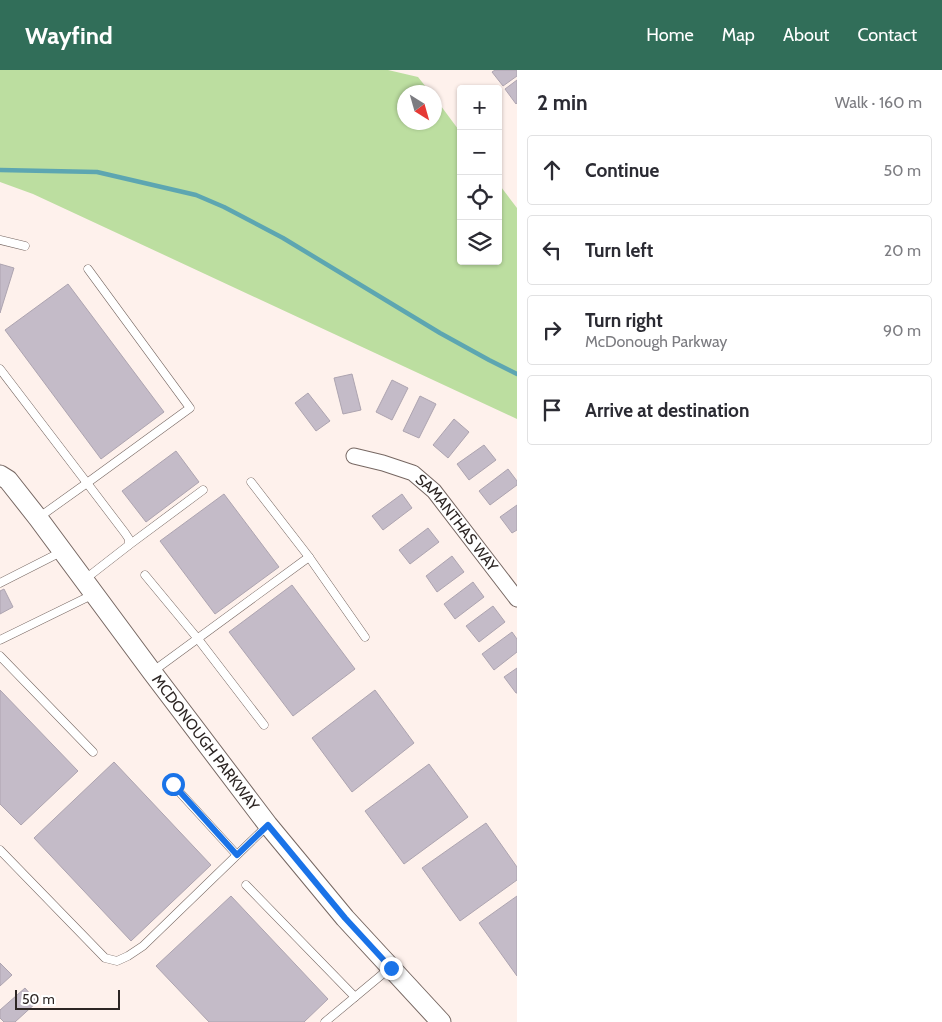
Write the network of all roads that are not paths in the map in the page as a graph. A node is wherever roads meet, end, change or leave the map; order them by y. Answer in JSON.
{"nodes":[{"id":1,"x":0,"y":240,"type":"edge"},
{"id":2,"x":25,"y":246,"type":"dead end"},
{"id":3,"x":88,"y":269,"type":"dead end"},
{"id":4,"x":0,"y":370,"type":"edge"},
{"id":5,"x":354,"y":456,"type":"dead end"},
{"id":6,"x":0,"y":475,"type":"edge"},
{"id":7,"x":251,"y":482,"type":"dead end"},
{"id":8,"x":87,"y":483,"type":"junction"},
{"id":9,"x":203,"y":490,"type":"dead end"},
{"id":10,"x":38,"y":518,"type":"junction"},
{"id":11,"x":129,"y":545,"type":"junction"},
{"id":12,"x":63,"y":551,"type":"junction"},
{"id":13,"x":309,"y":557,"type":"junction"},
{"id":14,"x":145,"y":575,"type":"dead end"},
{"id":15,"x":0,"y":583,"type":"edge"},
{"id":16,"x":89,"y":587,"type":"junction"},
{"id":17,"x":517,"y":599,"type":"edge"},
{"id":18,"x":365,"y":637,"type":"dead end"},
{"id":19,"x":198,"y":639,"type":"junction"},
{"id":20,"x":0,"y":640,"type":"edge"},
{"id":21,"x":0,"y":656,"type":"edge"},
{"id":22,"x":152,"y":672,"type":"junction"},
{"id":23,"x":264,"y":725,"type":"dead end"},
{"id":24,"x":93,"y":752,"type":"dead end"},
{"id":25,"x":173,"y":784,"type":"dead end"},
{"id":26,"x":268,"y":825,"type":"junction"},
{"id":27,"x":0,"y":850,"type":"edge"},
{"id":28,"x":237,"y":855,"type":"junction"},
{"id":29,"x":246,"y":885,"type":"dead end"},
{"id":30,"x":391,"y":968,"type":"junction"},
{"id":31,"x":355,"y":997,"type":"junction"},
{"id":32,"x":325,"y":1022,"type":"edge"},
{"id":33,"x":441,"y":1022,"type":"edge"}],
"edges":[{"from":1,"to":2,"type":"lane"},
{"from":3,"to":8,"type":"lane"},
{"from":4,"to":8,"type":"lane"},
{"from":5,"to":17,"type":"street","name":"SAMANTHAS WAY"},
{"from":6,"to":10,"type":"street","name":"MCDONOUGH PARKWAY"},
{"from":7,"to":13,"type":"lane"},
{"from":8,"to":10,"type":"lane"},
{"from":8,"to":11,"type":"lane"},
{"from":9,"to":11,"type":"lane"},
{"from":10,"to":12,"type":"street","name":"MCDONOUGH PARKWAY"},
{"from":11,"to":16,"type":"lane"},
{"from":12,"to":15,"type":"lane"},
{"from":12,"to":16,"type":"street","name":"MCDONOUGH PARKWAY"},
{"from":13,"to":18,"type":"lane"},
{"from":13,"to":19,"type":"lane"},
{"from":14,"to":19,"type":"lane"},
{"from":16,"to":20,"type":"lane"},
{"from":16,"to":22,"type":"street","name":"MCDONOUGH PARKWAY"},
{"from":19,"to":22,"type":"lane"},
{"from":19,"to":23,"type":"lane"},
{"from":21,"to":24,"type":"lane"},
{"from":22,"to":26,"type":"street","name":"MCDONOUGH PARKWAY"},
{"from":25,"to":28,"type":"lane"},
{"from":26,"to":28,"type":"lane"},
{"from":26,"to":30,"type":"street","name":"MCDONOUGH PARKWAY"},
{"from":27,"to":28,"type":"lane"},
{"from":29,"to":31,"type":"lane"},
{"from":30,"to":31,"type":"lane"},
{"from":30,"to":33,"type":"street","name":"MCDONOUGH PARKWAY"},
{"from":31,"to":32,"type":"lane"}]}
